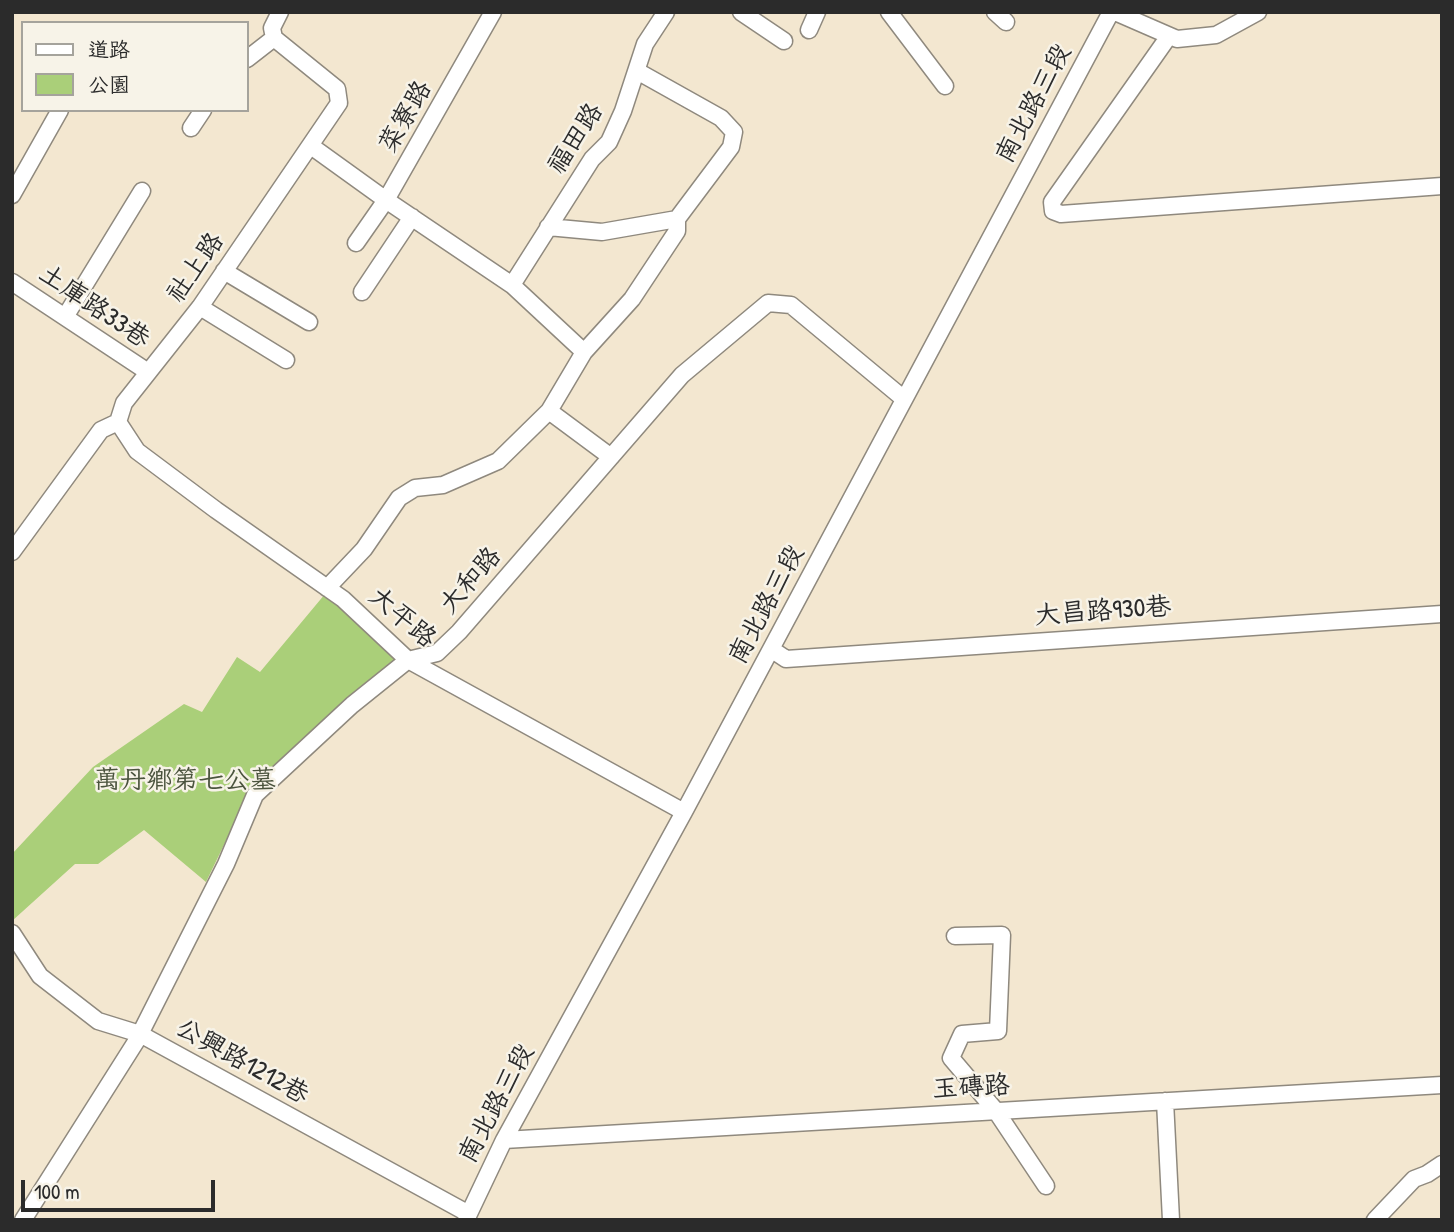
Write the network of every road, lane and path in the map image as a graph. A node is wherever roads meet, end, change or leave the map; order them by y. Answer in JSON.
{"nodes":[{"id":1,"x":280,"y":12,"type":"edge"},
{"id":2,"x":493,"y":12,"type":"edge"},
{"id":3,"x":666,"y":12,"type":"edge"},
{"id":4,"x":741,"y":12,"type":"edge"},
{"id":5,"x":817,"y":12,"type":"edge"},
{"id":6,"x":889,"y":12,"type":"edge"},
{"id":7,"x":1113,"y":12,"type":"edge"},
{"id":8,"x":1258,"y":12,"type":"edge"},
{"id":9,"x":809,"y":30,"type":"dead end"},
{"id":10,"x":1169,"y":36,"type":"junction"},
{"id":11,"x":274,"y":38,"type":"junction"},
{"id":12,"x":784,"y":41,"type":"dead end"},
{"id":13,"x":248,"y":58,"type":"edge"},
{"id":14,"x":636,"y":71,"type":"junction"},
{"id":15,"x":945,"y":86,"type":"dead end"},
{"id":16,"x":59,"y":112,"type":"edge"},
{"id":17,"x":202,"y":112,"type":"edge"},
{"id":18,"x":191,"y":128,"type":"dead end"},
{"id":19,"x":311,"y":146,"type":"junction"},
{"id":20,"x":1442,"y":186,"type":"edge"},
{"id":21,"x":142,"y":191,"type":"dead end"},
{"id":22,"x":12,"y":195,"type":"edge"},
{"id":23,"x":386,"y":200,"type":"junction"},
{"id":24,"x":412,"y":217,"type":"junction"},
{"id":25,"x":677,"y":219,"type":"junction"},
{"id":26,"x":548,"y":227,"type":"junction"},
{"id":27,"x":356,"y":243,"type":"dead end"},
{"id":28,"x":224,"y":271,"type":"junction"},
{"id":29,"x":12,"y":282,"type":"edge"},
{"id":30,"x":512,"y":285,"type":"junction"},
{"id":31,"x":362,"y":292,"type":"dead end"},
{"id":32,"x":200,"y":307,"type":"junction"},
{"id":33,"x":65,"y":317,"type":"junction"},
{"id":34,"x":309,"y":322,"type":"dead end"},
{"id":35,"x":584,"y":352,"type":"junction"},
{"id":36,"x":286,"y":360,"type":"dead end"},
{"id":37,"x":148,"y":372,"type":"junction"},
{"id":38,"x":904,"y":400,"type":"junction"},
{"id":39,"x":549,"y":411,"type":"junction"},
{"id":40,"x":118,"y":422,"type":"junction"},
{"id":41,"x":611,"y":457,"type":"junction"},
{"id":42,"x":12,"y":552,"type":"edge"},
{"id":43,"x":327,"y":588,"type":"junction"},
{"id":44,"x":1442,"y":614,"type":"edge"},
{"id":45,"x":771,"y":649,"type":"junction"},
{"id":46,"x":408,"y":660,"type":"junction"},
{"id":47,"x":684,"y":812,"type":"junction"},
{"id":48,"x":12,"y":933,"type":"edge"},
{"id":49,"x":955,"y":936,"type":"dead end"},
{"id":50,"x":140,"y":1034,"type":"junction"},
{"id":51,"x":1442,"y":1085,"type":"edge"},
{"id":52,"x":1165,"y":1101,"type":"junction"},
{"id":53,"x":996,"y":1111,"type":"junction"},
{"id":54,"x":504,"y":1140,"type":"junction"},
{"id":55,"x":1442,"y":1164,"type":"edge"},
{"id":56,"x":1046,"y":1186,"type":"dead end"},
{"id":57,"x":467,"y":1217,"type":"edge"},
{"id":58,"x":23,"y":1220,"type":"edge"},
{"id":59,"x":1171,"y":1220,"type":"edge"},
{"id":60,"x":1375,"y":1220,"type":"edge"}],
"edges":[{"from":1,"to":11,"type":"street"},
{"from":2,"to":23,"type":"street","name":"菜寮路"},
{"from":3,"to":14,"type":"street","name":"福田路"},
{"from":4,"to":12,"type":"street"},
{"from":5,"to":9,"type":"street"},
{"from":6,"to":15,"type":"street"},
{"from":7,"to":10,"type":"street"},
{"from":7,"to":38,"type":"street","name":"南北路三段"},
{"from":8,"to":10,"type":"street"},
{"from":10,"to":20,"type":"street"},
{"from":11,"to":13,"type":"street"},
{"from":11,"to":19,"type":"street","name":"社上路"},
{"from":14,"to":25,"type":"street"},
{"from":14,"to":26,"type":"street","name":"福田路"},
{"from":16,"to":22,"type":"street"},
{"from":17,"to":18,"type":"street"},
{"from":19,"to":23,"type":"street"},
{"from":19,"to":28,"type":"street","name":"社上路"},
{"from":21,"to":33,"type":"street"},
{"from":23,"to":24,"type":"street"},
{"from":23,"to":27,"type":"street","name":"菜寮路"},
{"from":24,"to":30,"type":"street"},
{"from":24,"to":31,"type":"street"},
{"from":25,"to":26,"type":"street"},
{"from":25,"to":35,"type":"street"},
{"from":26,"to":30,"type":"street","name":"福田路"},
{"from":28,"to":32,"type":"street","name":"社上路"},
{"from":28,"to":34,"type":"street"},
{"from":29,"to":33,"type":"street","name":"土庫路33巷"},
{"from":30,"to":35,"type":"street"},
{"from":32,"to":36,"type":"street"},
{"from":32,"to":37,"type":"street","name":"社上路"},
{"from":33,"to":37,"type":"street","name":"土庫路33巷"},
{"from":35,"to":39,"type":"street"},
{"from":37,"to":40,"type":"street","name":"社上路"},
{"from":38,"to":41,"type":"street","name":"大和路"},
{"from":38,"to":45,"type":"street","name":"南北路三段"},
{"from":39,"to":41,"type":"street"},
{"from":39,"to":43,"type":"street"},
{"from":40,"to":42,"type":"street","name":"社上路"},
{"from":40,"to":43,"type":"street","name":"大平路"},
{"from":41,"to":46,"type":"street","name":"大和路"},
{"from":43,"to":46,"type":"street","name":"大平路"},
{"from":44,"to":45,"type":"street","name":"大昌路930巷"},
{"from":45,"to":47,"type":"street","name":"南北路三段"},
{"from":46,"to":47,"type":"street","name":"大平路"},
{"from":46,"to":50,"type":"street","name":"大和路"},
{"from":47,"to":54,"type":"street","name":"南北路三段"},
{"from":48,"to":50,"type":"street","name":"公興路1212巷"},
{"from":49,"to":53,"type":"street"},
{"from":50,"to":57,"type":"street","name":"公興路1212巷"},
{"from":50,"to":58,"type":"street","name":"大和路"},
{"from":51,"to":52,"type":"street","name":"玉磚路"},
{"from":52,"to":53,"type":"street","name":"玉磚路"},
{"from":52,"to":59,"type":"street"},
{"from":53,"to":54,"type":"street","name":"玉磚路"},
{"from":53,"to":56,"type":"street"},
{"from":54,"to":57,"type":"street","name":"南北路三段"},
{"from":55,"to":60,"type":"street"}]}
